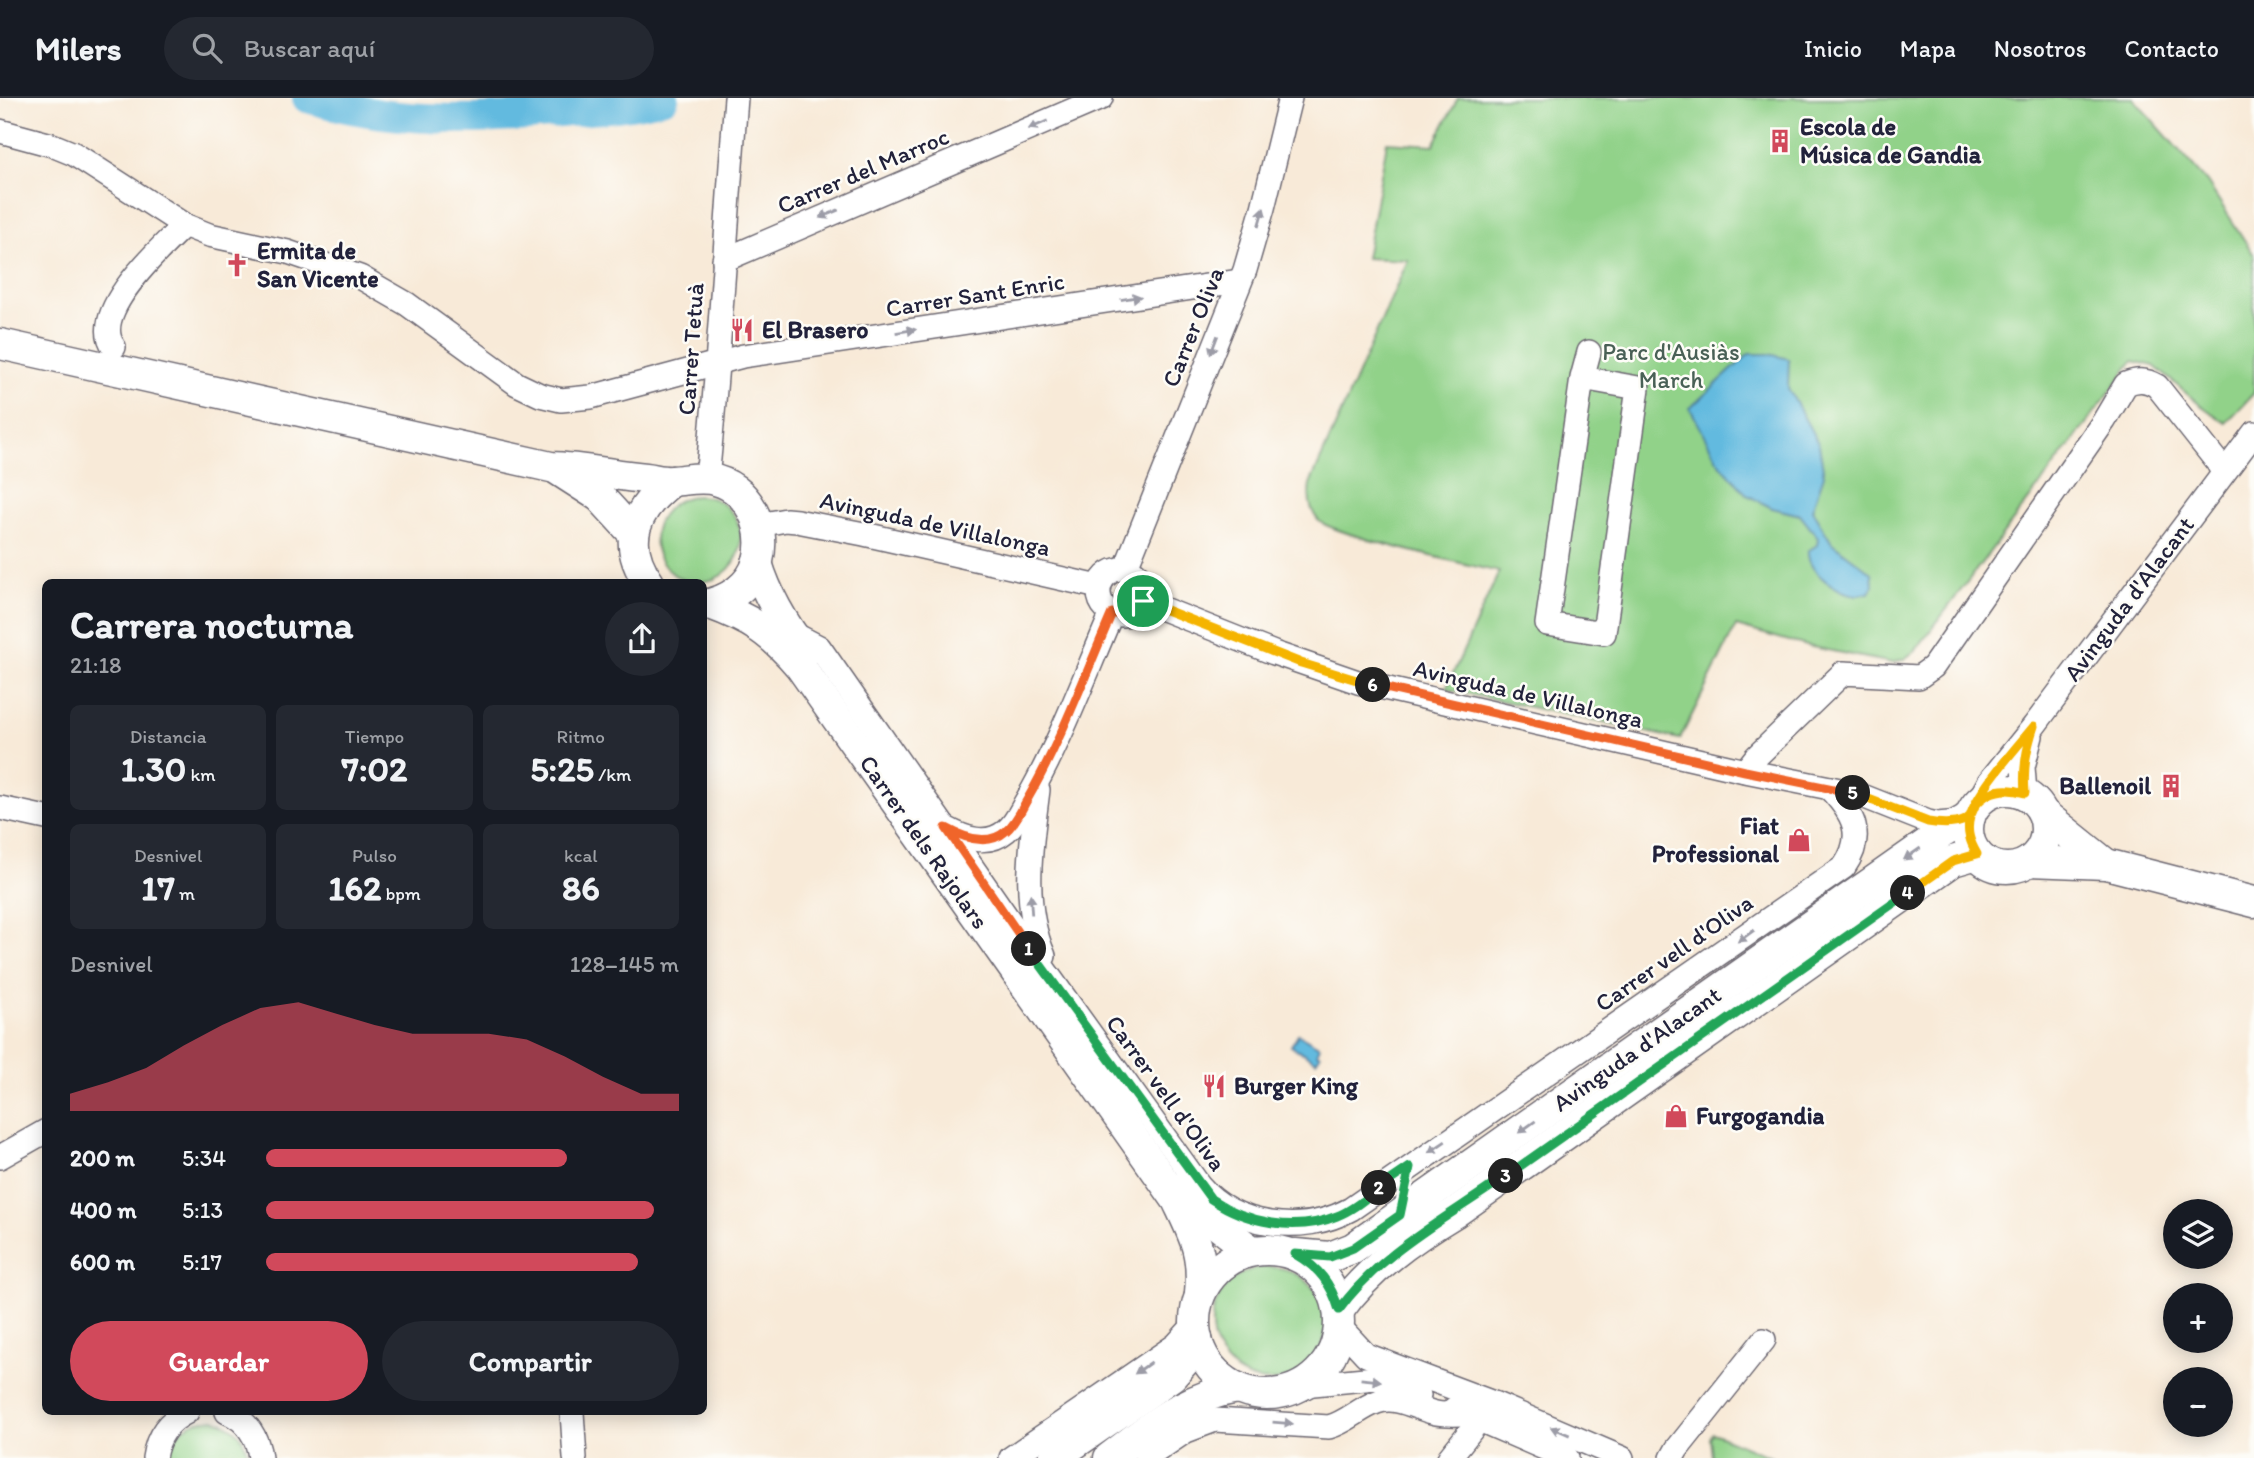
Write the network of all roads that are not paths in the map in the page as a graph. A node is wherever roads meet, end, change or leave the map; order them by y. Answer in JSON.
{"nodes":[{"id":1,"x":736,"y":98,"type":"edge"},
{"id":2,"x":1101,"y":98,"type":"edge"},
{"id":3,"x":1290,"y":98,"type":"edge"},
{"id":4,"x":0,"y":131,"type":"edge"},
{"id":5,"x":184,"y":225,"type":"junction"},
{"id":6,"x":724,"y":260,"type":"junction"},
{"id":7,"x":1239,"y":281,"type":"junction"},
{"id":8,"x":0,"y":344,"type":"edge"},
{"id":9,"x":114,"y":347,"type":"dead end"},
{"id":10,"x":1589,"y":352,"type":"dead end"},
{"id":11,"x":718,"y":363,"type":"junction"},
{"id":12,"x":1582,"y":378,"type":"junction"},
{"id":13,"x":2254,"y":433,"type":"edge"},
{"id":14,"x":551,"y":467,"type":"junction"},
{"id":15,"x":2226,"y":469,"type":"junction"},
{"id":16,"x":707,"y":479,"type":"junction"},
{"id":17,"x":672,"y":481,"type":"junction"},
{"id":18,"x":759,"y":525,"type":"junction"},
{"id":19,"x":634,"y":534,"type":"junction"},
{"id":20,"x":757,"y":564,"type":"junction"},
{"id":21,"x":1125,"y":570,"type":"junction"},
{"id":22,"x":647,"y":579,"type":"edge"},
{"id":23,"x":1099,"y":587,"type":"junction"},
{"id":24,"x":1143,"y":601,"type":"junction"},
{"id":25,"x":707,"y":605,"type":"edge"},
{"id":26,"x":1112,"y":613,"type":"junction"},
{"id":27,"x":789,"y":631,"type":"junction"},
{"id":28,"x":2034,"y":726,"type":"junction"},
{"id":29,"x":1745,"y":771,"type":"junction"},
{"id":30,"x":1039,"y":780,"type":"junction"},
{"id":31,"x":1829,"y":788,"type":"junction"},
{"id":32,"x":2034,"y":804,"type":"junction"},
{"id":33,"x":0,"y":808,"type":"edge"},
{"id":34,"x":1968,"y":815,"type":"junction"},
{"id":35,"x":42,"y":817,"type":"edge"},
{"id":36,"x":946,"y":828,"type":"junction"},
{"id":37,"x":1977,"y":854,"type":"junction"},
{"id":38,"x":2030,"y":861,"type":"junction"},
{"id":39,"x":2106,"y":864,"type":"junction"},
{"id":40,"x":1878,"y":878,"type":"junction"},
{"id":41,"x":1802,"y":897,"type":"junction"},
{"id":42,"x":2254,"y":902,"type":"edge"},
{"id":43,"x":1060,"y":991,"type":"junction"},
{"id":44,"x":42,"y":1133,"type":"edge"},
{"id":45,"x":0,"y":1157,"type":"edge"},
{"id":46,"x":1410,"y":1167,"type":"junction"},
{"id":47,"x":1400,"y":1215,"type":"junction"},
{"id":48,"x":1251,"y":1250,"type":"junction"},
{"id":49,"x":1295,"y":1254,"type":"junction"},
{"id":50,"x":1200,"y":1294,"type":"junction"},
{"id":51,"x":1339,"y":1318,"type":"junction"},
{"id":52,"x":1196,"y":1332,"type":"junction"},
{"id":53,"x":1764,"y":1340,"type":"dead end"},
{"id":54,"x":1303,"y":1385,"type":"junction"},
{"id":55,"x":1238,"y":1388,"type":"junction"},
{"id":56,"x":181,"y":1415,"type":"edge"},
{"id":57,"x":233,"y":1415,"type":"edge"},
{"id":58,"x":572,"y":1415,"type":"edge"},
{"id":59,"x":1474,"y":1417,"type":"junction"},
{"id":60,"x":265,"y":1456,"type":"edge"},
{"id":61,"x":1558,"y":1456,"type":"edge"},
{"id":62,"x":154,"y":1458,"type":"edge"},
{"id":63,"x":575,"y":1458,"type":"edge"},
{"id":64,"x":1011,"y":1458,"type":"edge"},
{"id":65,"x":1054,"y":1458,"type":"edge"},
{"id":66,"x":1108,"y":1458,"type":"edge"},
{"id":67,"x":1146,"y":1458,"type":"edge"},
{"id":68,"x":1449,"y":1458,"type":"edge"},
{"id":69,"x":1622,"y":1458,"type":"edge"},
{"id":70,"x":1672,"y":1458,"type":"edge"}],
"edges":[{"from":1,"to":6,"type":"street","name":"Carrer Tetuà"},
{"from":2,"to":6,"type":"street","name":"Carrer del Marroc","one_way":true},
{"from":7,"to":3,"type":"street","name":"Carrer Oliva","one_way":true},
{"from":4,"to":5,"type":"street","name":"Carrer Sant Enric"},
{"from":5,"to":9,"type":"street"},
{"from":5,"to":11,"type":"street","name":"Carrer Sant Enric"},
{"from":6,"to":11,"type":"street","name":"Carrer Tetuà"},
{"from":11,"to":7,"type":"street","name":"Carrer Sant Enric","one_way":true},
{"from":7,"to":21,"type":"street","name":"Carrer Oliva","one_way":true},
{"from":8,"to":14,"type":"main road"},
{"from":10,"to":12,"type":"street"},
{"from":11,"to":16,"type":"street","name":"Carrer Tetuà"},
{"from":12,"to":12,"type":"street"},
{"from":13,"to":15,"type":"street","name":"Avinguda d'Alacant"},
{"from":14,"to":17,"type":"main road"},
{"from":14,"to":19,"type":"main road"},
{"from":15,"to":28,"type":"street","name":"Avinguda d'Alacant"},
{"from":15,"to":29,"type":"street"},
{"from":16,"to":17,"type":"main road"},
{"from":16,"to":18,"type":"main road"},
{"from":17,"to":19,"type":"main road"},
{"from":18,"to":20,"type":"main road"},
{"from":18,"to":23,"type":"street","name":"Avinguda de Villalonga"},
{"from":19,"to":22,"type":"main road"},
{"from":20,"to":25,"type":"main road"},
{"from":20,"to":27,"type":"main road","name":"Carrer dels Rajolars"},
{"from":21,"to":23,"type":"street"},
{"from":21,"to":24,"type":"street"},
{"from":23,"to":26,"type":"street"},
{"from":24,"to":26,"type":"street"},
{"from":24,"to":29,"type":"street","name":"Avinguda de Villalonga"},
{"from":25,"to":50,"type":"main road","name":"Carrer dels Rajolars"},
{"from":26,"to":30,"type":"street"},
{"from":27,"to":36,"type":"street","name":"Carrer vell d'Oliva"},
{"from":27,"to":48,"type":"main road","name":"Carrer dels Rajolars"},
{"from":28,"to":32,"type":"street","name":"Avinguda d'Alacant"},
{"from":28,"to":34,"type":"street","name":"Avinguda d'Alacant"},
{"from":29,"to":31,"type":"street","name":"Avinguda de Villalonga"},
{"from":30,"to":36,"type":"street"},
{"from":43,"to":30,"type":"street","one_way":true},
{"from":31,"to":34,"type":"street","name":"Avinguda de Villalonga"},
{"from":31,"to":41,"type":"street","name":"Carrer vell d'Oliva"},
{"from":32,"to":34,"type":"main road"},
{"from":32,"to":38,"type":"main road"},
{"from":32,"to":39,"type":"main road"},
{"from":33,"to":35,"type":"street"},
{"from":34,"to":37,"type":"main road"},
{"from":34,"to":40,"type":"main road","name":"Avinguda d'Alacant","one_way":true},
{"from":36,"to":43,"type":"street","name":"Carrer vell d'Oliva"},
{"from":37,"to":38,"type":"main road"},
{"from":37,"to":51,"type":"main road","name":"Avinguda d'Alacant"},
{"from":38,"to":39,"type":"main road"},
{"from":39,"to":42,"type":"main road"},
{"from":40,"to":41,"type":"street","name":"Carrer vell d'Oliva"},
{"from":40,"to":47,"type":"main road","name":"Avinguda d'Alacant","one_way":true},
{"from":41,"to":46,"type":"street","name":"Carrer vell d'Oliva","one_way":true},
{"from":43,"to":46,"type":"street","name":"Carrer vell d'Oliva"},
{"from":44,"to":45,"type":"street"},
{"from":46,"to":47,"type":"street"},
{"from":47,"to":49,"type":"main road","name":"Avinguda d'Alacant"},
{"from":48,"to":49,"type":"main road"},
{"from":48,"to":50,"type":"main road"},
{"from":49,"to":51,"type":"main road"},
{"from":50,"to":52,"type":"main road"},
{"from":51,"to":54,"type":"main road"},
{"from":69,"to":51,"type":"street","one_way":true},
{"from":52,"to":55,"type":"main road"},
{"from":52,"to":64,"type":"street","one_way":true},
{"from":52,"to":65,"type":"main road"},
{"from":53,"to":70,"type":"street"},
{"from":54,"to":55,"type":"main road"},
{"from":54,"to":59,"type":"street","one_way":true},
{"from":55,"to":66,"type":"main road"},
{"from":56,"to":62,"type":"street"},
{"from":57,"to":60,"type":"street"},
{"from":58,"to":63,"type":"street"},
{"from":59,"to":61,"type":"street"},
{"from":67,"to":59,"type":"street","one_way":true},
{"from":59,"to":68,"type":"street"}]}
